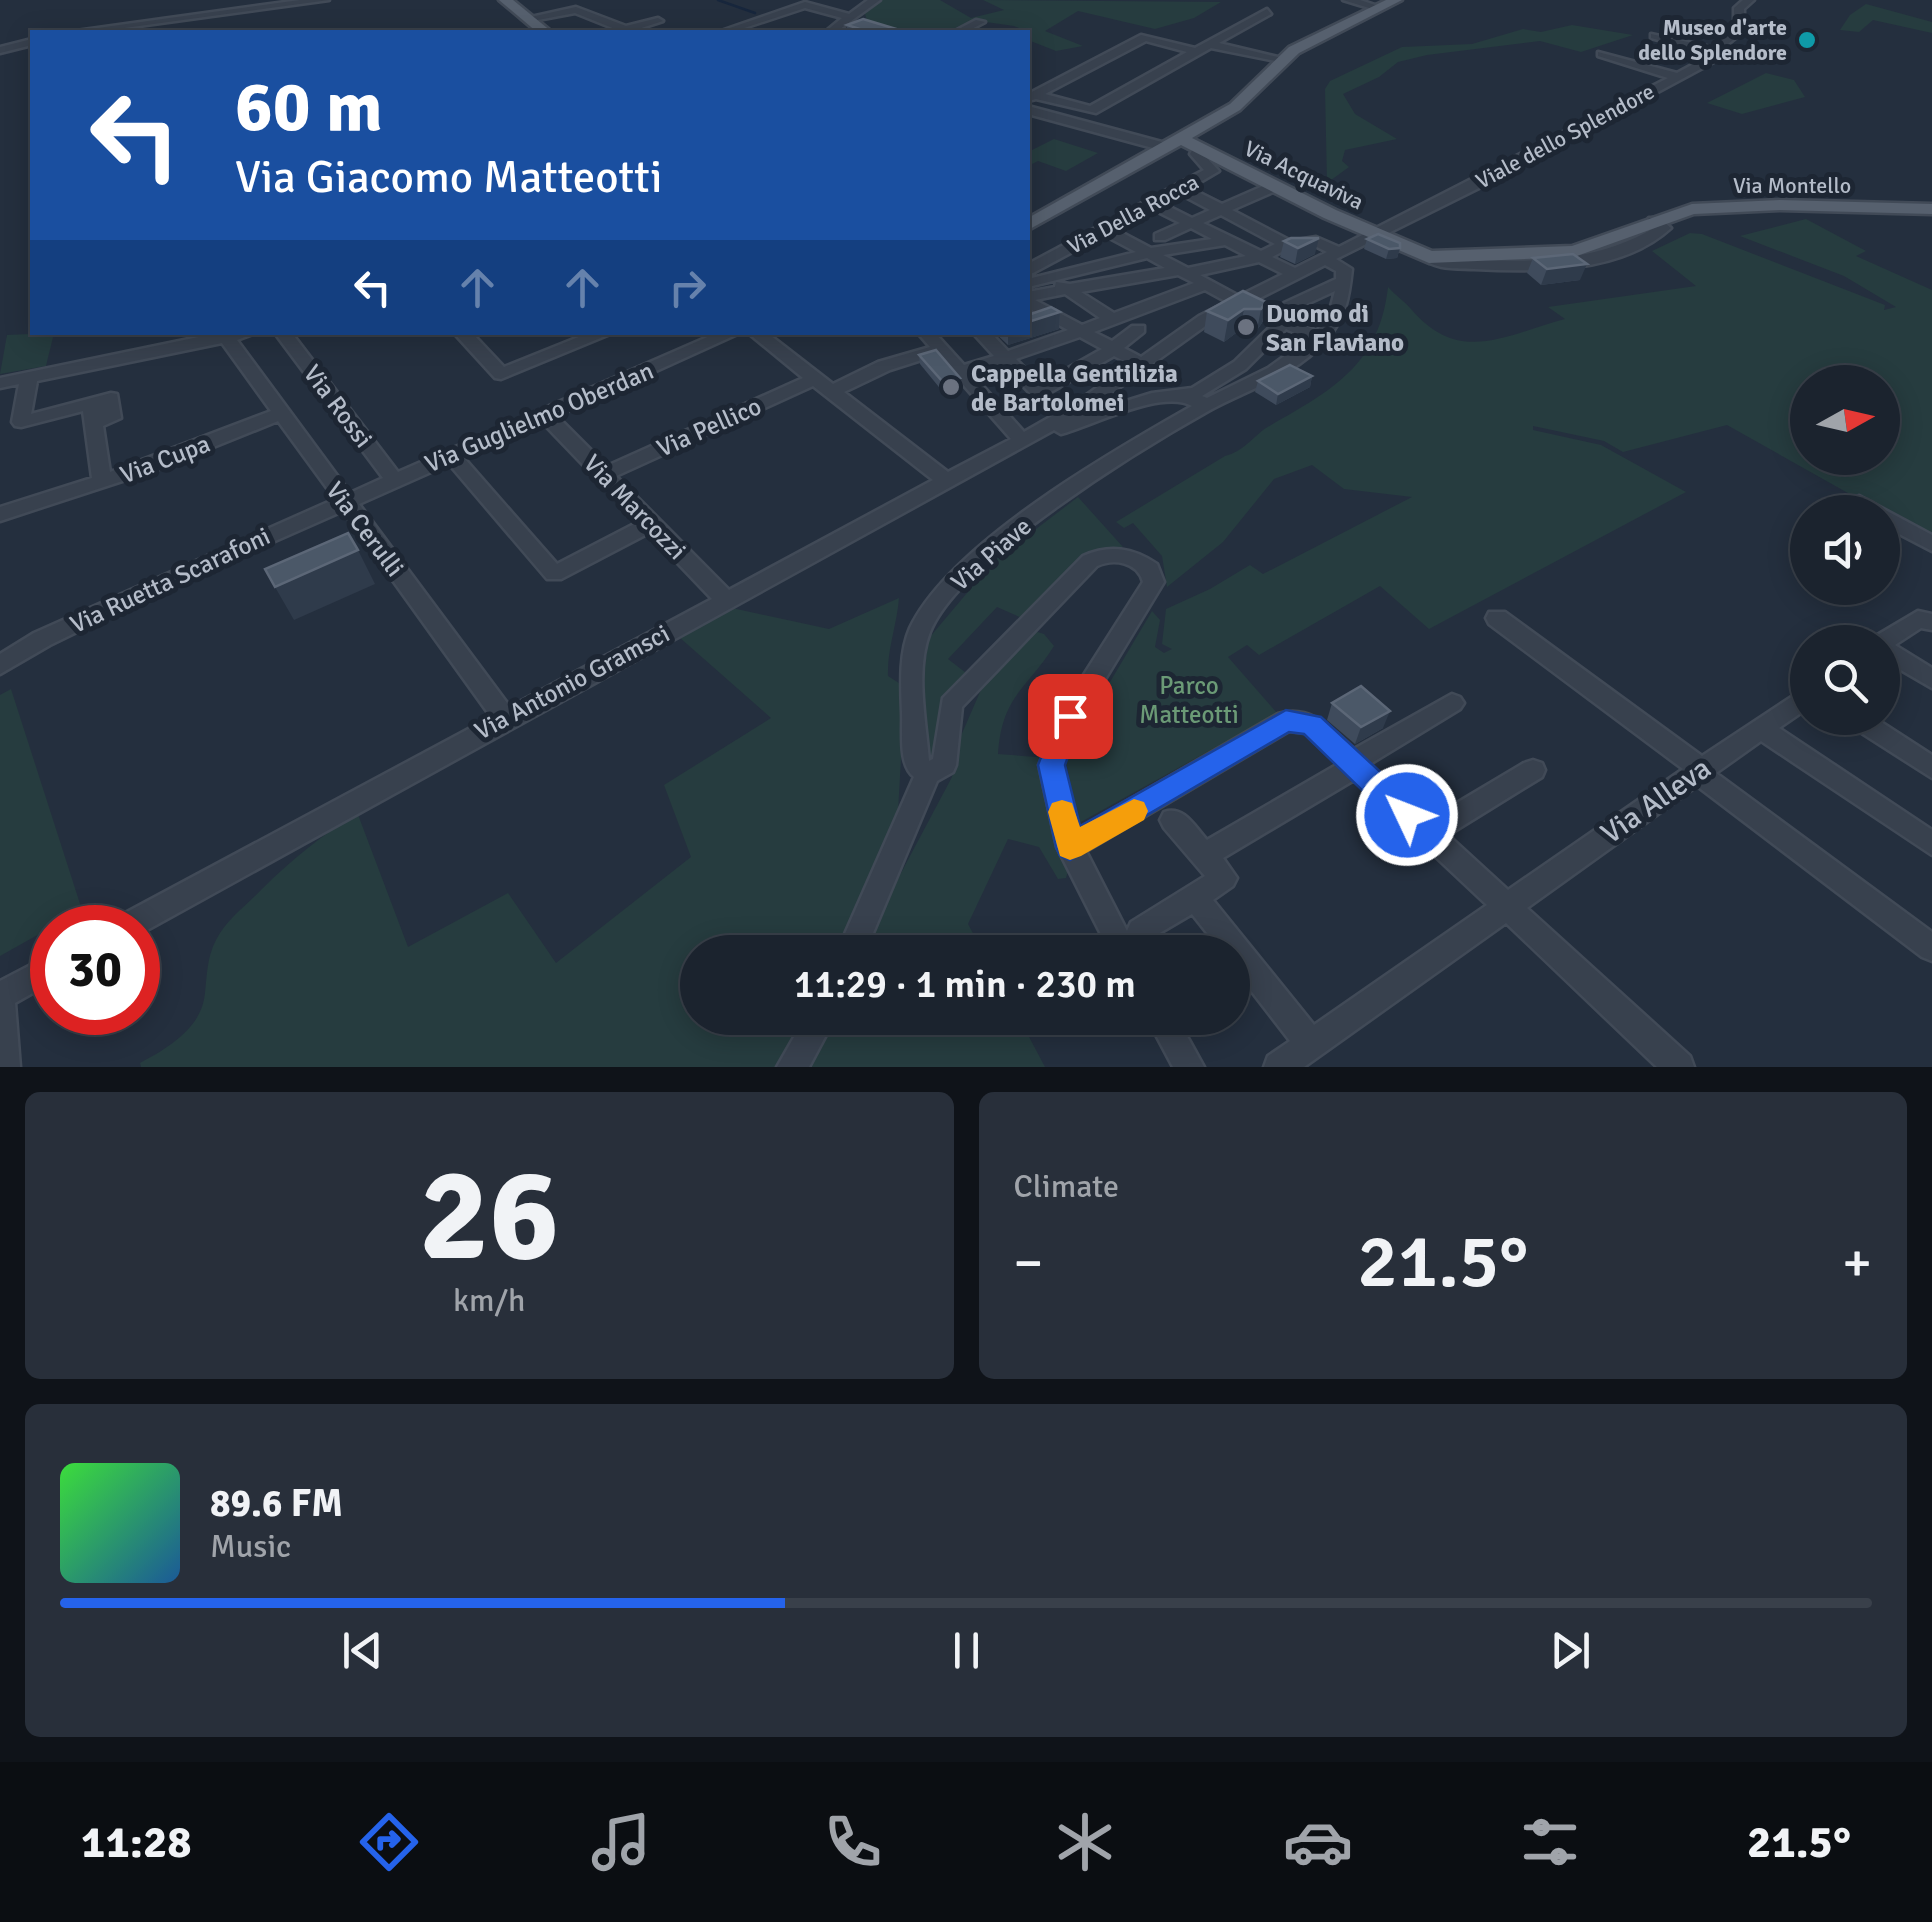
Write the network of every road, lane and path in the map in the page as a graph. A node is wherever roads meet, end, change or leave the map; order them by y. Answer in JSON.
{"nodes":[{"id":1,"x":324,"y":0,"type":"edge"},
{"id":2,"x":505,"y":0,"type":"edge"},
{"id":3,"x":875,"y":0,"type":"edge"},
{"id":4,"x":1348,"y":0,"type":"edge"},
{"id":5,"x":1396,"y":0,"type":"edge"},
{"id":6,"x":1749,"y":0,"type":"edge"},
{"id":7,"x":1379,"y":8,"type":"junction"},
{"id":8,"x":1267,"y":12,"type":"dead end"},
{"id":9,"x":854,"y":18,"type":"junction"},
{"id":10,"x":527,"y":20,"type":"junction"},
{"id":11,"x":658,"y":21,"type":"dead end"},
{"id":12,"x":980,"y":22,"type":"dead end"},
{"id":13,"x":90,"y":30,"type":"edge"},
{"id":14,"x":542,"y":30,"type":"edge"},
{"id":15,"x":626,"y":30,"type":"edge"},
{"id":16,"x":632,"y":30,"type":"edge"},
{"id":17,"x":733,"y":30,"type":"edge"},
{"id":18,"x":833,"y":30,"type":"edge"},
{"id":19,"x":962,"y":30,"type":"edge"},
{"id":20,"x":1655,"y":36,"type":"dead end"},
{"id":21,"x":30,"y":42,"type":"edge"},
{"id":22,"x":1208,"y":44,"type":"junction"},
{"id":23,"x":0,"y":50,"type":"edge"},
{"id":24,"x":1194,"y":50,"type":"junction"},
{"id":25,"x":1718,"y":52,"type":"junction"},
{"id":26,"x":1602,"y":54,"type":"dead end"},
{"id":27,"x":1282,"y":61,"type":"junction"},
{"id":28,"x":1678,"y":76,"type":"junction"},
{"id":29,"x":1030,"y":81,"type":"edge"},
{"id":30,"x":1050,"y":86,"type":"junction"},
{"id":31,"x":1031,"y":97,"type":"edge"},
{"id":32,"x":1030,"y":110,"type":"edge"},
{"id":33,"x":1172,"y":143,"type":"junction"},
{"id":34,"x":1203,"y":153,"type":"junction"},
{"id":35,"x":1148,"y":156,"type":"junction"},
{"id":36,"x":1275,"y":186,"type":"junction"},
{"id":37,"x":1180,"y":188,"type":"junction"},
{"id":38,"x":1151,"y":203,"type":"junction"},
{"id":39,"x":1224,"y":209,"type":"junction"},
{"id":40,"x":1932,"y":209,"type":"edge"},
{"id":41,"x":1122,"y":218,"type":"junction"},
{"id":42,"x":1030,"y":223,"type":"edge"},
{"id":43,"x":1192,"y":223,"type":"junction"},
{"id":44,"x":1250,"y":224,"type":"junction"},
{"id":45,"x":1097,"y":233,"type":"junction"},
{"id":46,"x":1375,"y":234,"type":"junction"},
{"id":47,"x":1160,"y":237,"type":"junction"},
{"id":48,"x":1226,"y":238,"type":"junction"},
{"id":49,"x":1286,"y":244,"type":"junction"},
{"id":50,"x":1180,"y":248,"type":"junction"},
{"id":51,"x":1066,"y":250,"type":"junction"},
{"id":52,"x":1149,"y":253,"type":"junction"},
{"id":53,"x":1333,"y":256,"type":"junction"},
{"id":54,"x":1261,"y":257,"type":"junction"},
{"id":55,"x":1122,"y":260,"type":"junction"},
{"id":56,"x":1031,"y":268,"type":"edge"},
{"id":57,"x":1087,"y":269,"type":"junction"},
{"id":58,"x":1184,"y":271,"type":"junction"},
{"id":59,"x":1295,"y":274,"type":"junction"},
{"id":60,"x":1142,"y":276,"type":"junction"},
{"id":61,"x":1050,"y":277,"type":"junction"},
{"id":62,"x":1343,"y":281,"type":"junction"},
{"id":63,"x":1030,"y":282,"type":"edge"},
{"id":64,"x":1101,"y":282,"type":"junction"},
{"id":65,"x":1206,"y":284,"type":"junction"},
{"id":66,"x":1066,"y":289,"type":"junction"},
{"id":67,"x":1172,"y":296,"type":"junction"},
{"id":68,"x":1030,"y":298,"type":"edge"},
{"id":69,"x":1030,"y":300,"type":"edge"},
{"id":70,"x":1241,"y":303,"type":"junction"},
{"id":71,"x":1140,"y":308,"type":"junction"},
{"id":72,"x":1111,"y":318,"type":"junction"},
{"id":73,"x":1205,"y":319,"type":"junction"},
{"id":74,"x":1279,"y":320,"type":"junction"},
{"id":75,"x":1138,"y":329,"type":"dead end"},
{"id":76,"x":1076,"y":331,"type":"junction"},
{"id":77,"x":238,"y":335,"type":"edge"},
{"id":78,"x":284,"y":335,"type":"edge"},
{"id":79,"x":464,"y":335,"type":"edge"},
{"id":80,"x":599,"y":335,"type":"edge"},
{"id":81,"x":727,"y":335,"type":"edge"},
{"id":82,"x":759,"y":335,"type":"edge"},
{"id":83,"x":928,"y":335,"type":"edge"},
{"id":84,"x":983,"y":335,"type":"edge"},
{"id":85,"x":227,"y":338,"type":"junction"},
{"id":86,"x":1319,"y":338,"type":"junction"},
{"id":87,"x":941,"y":349,"type":"junction"},
{"id":88,"x":1033,"y":349,"type":"junction"},
{"id":89,"x":1111,"y":350,"type":"junction"},
{"id":90,"x":1005,"y":358,"type":"junction"},
{"id":91,"x":1140,"y":363,"type":"junction"},
{"id":92,"x":1079,"y":370,"type":"junction"},
{"id":93,"x":961,"y":371,"type":"junction"},
{"id":94,"x":1230,"y":371,"type":"junction"},
{"id":95,"x":29,"y":378,"type":"junction"},
{"id":96,"x":814,"y":379,"type":"junction"},
{"id":97,"x":0,"y":383,"type":"edge"},
{"id":98,"x":1251,"y":384,"type":"junction"},
{"id":99,"x":831,"y":392,"type":"junction"},
{"id":100,"x":1038,"y":392,"type":"junction"},
{"id":101,"x":1197,"y":398,"type":"junction"},
{"id":102,"x":281,"y":414,"type":"junction"},
{"id":103,"x":545,"y":414,"type":"junction"},
{"id":104,"x":1062,"y":416,"type":"junction"},
{"id":105,"x":1099,"y":416,"type":"junction"},
{"id":106,"x":1046,"y":433,"type":"junction"},
{"id":107,"x":1020,"y":438,"type":"junction"},
{"id":108,"x":451,"y":456,"type":"junction"},
{"id":109,"x":603,"y":474,"type":"junction"},
{"id":110,"x":394,"y":479,"type":"junction"},
{"id":111,"x":944,"y":479,"type":"junction"},
{"id":112,"x":102,"y":481,"type":"junction"},
{"id":113,"x":344,"y":501,"type":"junction"},
{"id":114,"x":0,"y":514,"type":"edge"},
{"id":115,"x":652,"y":523,"type":"junction"},
{"id":116,"x":1900,"y":526,"type":"edge"},
{"id":117,"x":1932,"y":544,"type":"edge"},
{"id":118,"x":725,"y":600,"type":"junction"},
{"id":119,"x":1497,"y":618,"type":"dead end"},
{"id":120,"x":1925,"y":620,"type":"edge"},
{"id":121,"x":1900,"y":634,"type":"edge"},
{"id":122,"x":1900,"y":650,"type":"edge"},
{"id":123,"x":1900,"y":654,"type":"edge"},
{"id":124,"x":0,"y":665,"type":"edge"},
{"id":125,"x":1932,"y":666,"type":"edge"},
{"id":126,"x":1932,"y":679,"type":"edge"},
{"id":127,"x":1452,"y":703,"type":"dead end"},
{"id":128,"x":1790,"y":708,"type":"edge"},
{"id":129,"x":506,"y":718,"type":"junction"},
{"id":130,"x":1761,"y":728,"type":"junction"},
{"id":131,"x":1882,"y":735,"type":"edge"},
{"id":132,"x":1353,"y":765,"type":"junction"},
{"id":133,"x":1932,"y":768,"type":"edge"},
{"id":134,"x":1533,"y":770,"type":"dead end"},
{"id":135,"x":1699,"y":771,"type":"junction"},
{"id":136,"x":928,"y":774,"type":"junction"},
{"id":137,"x":1173,"y":820,"type":"dead end"},
{"id":138,"x":1427,"y":834,"type":"junction"},
{"id":139,"x":1932,"y":844,"type":"edge"},
{"id":140,"x":1070,"y":847,"type":"junction"},
{"id":141,"x":1204,"y":856,"type":"junction"},
{"id":142,"x":1195,"y":897,"type":"junction"},
{"id":143,"x":160,"y":908,"type":"edge"},
{"id":144,"x":1506,"y":908,"type":"junction"},
{"id":145,"x":858,"y":935,"type":"edge"},
{"id":146,"x":1127,"y":935,"type":"edge"},
{"id":147,"x":1142,"y":935,"type":"edge"},
{"id":148,"x":1932,"y":948,"type":"edge"},
{"id":149,"x":30,"y":979,"type":"edge"},
{"id":150,"x":0,"y":996,"type":"edge"},
{"id":151,"x":811,"y":1035,"type":"edge"},
{"id":152,"x":1171,"y":1035,"type":"edge"},
{"id":153,"x":1311,"y":1044,"type":"junction"},
{"id":154,"x":5,"y":1067,"type":"edge"},
{"id":155,"x":792,"y":1067,"type":"edge"},
{"id":156,"x":1189,"y":1067,"type":"edge"},
{"id":157,"x":1279,"y":1067,"type":"edge"},
{"id":158,"x":1679,"y":1067,"type":"edge"}],
"edges":[{"from":1,"to":13,"type":"street"},
{"from":2,"to":10,"type":"main road"},
{"from":3,"to":9,"type":"street"},
{"from":4,"to":7,"type":"street"},
{"from":5,"to":7,"type":"main road"},
{"from":6,"to":25,"type":"street","name":"Viale dello Splendore"},
{"from":7,"to":27,"type":"main road"},
{"from":8,"to":22,"type":"street"},
{"from":9,"to":17,"type":"street"},
{"from":9,"to":18,"type":"street"},
{"from":10,"to":14,"type":"main road"},
{"from":10,"to":15,"type":"street"},
{"from":11,"to":16,"type":"street"},
{"from":12,"to":19,"type":"street"},
{"from":20,"to":25,"type":"street"},
{"from":21,"to":23,"type":"street"},
{"from":22,"to":24,"type":"street"},
{"from":22,"to":27,"type":"street"},
{"from":24,"to":30,"type":"street"},
{"from":24,"to":31,"type":"street"},
{"from":25,"to":28,"type":"street","name":"Viale dello Splendore"},
{"from":26,"to":28,"type":"street"},
{"from":27,"to":33,"type":"main road"},
{"from":28,"to":46,"type":"street","name":"Viale dello Splendore"},
{"from":29,"to":30,"type":"street"},
{"from":30,"to":31,"type":"street"},
{"from":32,"to":33,"type":"street"},
{"from":33,"to":34,"type":"main road","name":"Via Acquaviva"},
{"from":33,"to":35,"type":"main road"},
{"from":34,"to":35,"type":"main road","name":"Via Acquaviva"},
{"from":34,"to":36,"type":"main road","name":"Via Acquaviva"},
{"from":34,"to":37,"type":"street","name":"Via Della Rocca"},
{"from":35,"to":42,"type":"main road"},
{"from":36,"to":39,"type":"street"},
{"from":36,"to":46,"type":"main road","name":"Via Acquaviva"},
{"from":37,"to":38,"type":"street","name":"Via Della Rocca"},
{"from":37,"to":39,"type":"street"},
{"from":38,"to":41,"type":"street","name":"Via Della Rocca"},
{"from":38,"to":43,"type":"street"},
{"from":39,"to":43,"type":"street"},
{"from":39,"to":44,"type":"street"},
{"from":40,"to":46,"type":"main road","name":"Via Montello"},
{"from":41,"to":45,"type":"street","name":"Via Della Rocca"},
{"from":41,"to":47,"type":"street"},
{"from":43,"to":47,"type":"street"},
{"from":43,"to":48,"type":"street"},
{"from":44,"to":48,"type":"street"},
{"from":44,"to":49,"type":"street"},
{"from":45,"to":51,"type":"street","name":"Via Della Rocca"},
{"from":45,"to":52,"type":"street"},
{"from":45,"to":55,"type":"street"},
{"from":46,"to":53,"type":"street","name":"Viale dello Splendore"},
{"from":47,"to":50,"type":"street"},
{"from":48,"to":50,"type":"street"},
{"from":48,"to":54,"type":"street"},
{"from":49,"to":53,"type":"street"},
{"from":49,"to":54,"type":"street"},
{"from":50,"to":52,"type":"street"},
{"from":51,"to":56,"type":"street","name":"Via Della Rocca"},
{"from":51,"to":57,"type":"street"},
{"from":52,"to":55,"type":"street"},
{"from":52,"to":58,"type":"street"},
{"from":53,"to":59,"type":"street","name":"Viale dello Splendore"},
{"from":53,"to":62,"type":"street"},
{"from":54,"to":58,"type":"street"},
{"from":54,"to":59,"type":"street"},
{"from":55,"to":57,"type":"street"},
{"from":55,"to":60,"type":"street"},
{"from":56,"to":61,"type":"street"},
{"from":57,"to":61,"type":"street"},
{"from":57,"to":64,"type":"street"},
{"from":58,"to":60,"type":"street"},
{"from":58,"to":65,"type":"street"},
{"from":59,"to":70,"type":"street","name":"Viale dello Splendore"},
{"from":60,"to":64,"type":"street"},
{"from":60,"to":67,"type":"street"},
{"from":61,"to":63,"type":"street"},
{"from":61,"to":66,"type":"street"},
{"from":62,"to":74,"type":"street"},
{"from":62,"to":86,"type":"street"},
{"from":64,"to":66,"type":"street"},
{"from":64,"to":71,"type":"street"},
{"from":65,"to":67,"type":"street"},
{"from":65,"to":70,"type":"street"},
{"from":66,"to":68,"type":"street"},
{"from":66,"to":72,"type":"street"},
{"from":67,"to":71,"type":"street"},
{"from":67,"to":73,"type":"street"},
{"from":69,"to":76,"type":"street"},
{"from":70,"to":73,"type":"street","name":"Viale dello Splendore"},
{"from":70,"to":74,"type":"street"},
{"from":71,"to":72,"type":"street"},
{"from":72,"to":76,"type":"street"},
{"from":73,"to":91,"type":"street","name":"Viale dello Splendore"},
{"from":74,"to":86,"type":"street"},
{"from":74,"to":94,"type":"street"},
{"from":75,"to":89,"type":"street"},
{"from":76,"to":88,"type":"street"},
{"from":76,"to":89,"type":"street"},
{"from":77,"to":85,"type":"street"},
{"from":78,"to":110,"type":"street","name":"Via Rossi"},
{"from":79,"to":80,"type":"street"},
{"from":81,"to":103,"type":"street","name":"Via Guglielmo Oberdan"},
{"from":82,"to":96,"type":"street"},
{"from":83,"to":87,"type":"street"},
{"from":84,"to":90,"type":"street"},
{"from":85,"to":95,"type":"street"},
{"from":85,"to":102,"type":"street","name":"Via Cerulli"},
{"from":86,"to":98,"type":"street"},
{"from":87,"to":93,"type":"street"},
{"from":87,"to":99,"type":"street"},
{"from":88,"to":90,"type":"street"},
{"from":88,"to":92,"type":"street"},
{"from":89,"to":91,"type":"street"},
{"from":89,"to":92,"type":"street"},
{"from":90,"to":93,"type":"street"},
{"from":90,"to":100,"type":"street"},
{"from":91,"to":104,"type":"street","name":"Viale dello Splendore"},
{"from":92,"to":100,"type":"street"},
{"from":93,"to":107,"type":"street"},
{"from":94,"to":98,"type":"street"},
{"from":94,"to":101,"type":"street"},
{"from":95,"to":97,"type":"street"},
{"from":95,"to":112,"type":"street","name":"Via Cupa"},
{"from":96,"to":99,"type":"street"},
{"from":96,"to":109,"type":"street","name":"Via Pellico"},
{"from":98,"to":101,"type":"street"},
{"from":99,"to":111,"type":"street"},
{"from":100,"to":104,"type":"street"},
{"from":101,"to":105,"type":"street"},
{"from":101,"to":136,"type":"street","name":"Via Piave"},
{"from":102,"to":112,"type":"street","name":"Via Cupa"},
{"from":102,"to":113,"type":"street","name":"Via Cerulli"},
{"from":103,"to":108,"type":"street","name":"Via Guglielmo Oberdan"},
{"from":103,"to":109,"type":"street","name":"Via Marcozzi"},
{"from":104,"to":105,"type":"street"},
{"from":104,"to":106,"type":"street"},
{"from":104,"to":107,"type":"street","name":"Via Antonio Gramsci"},
{"from":105,"to":106,"type":"street"},
{"from":106,"to":107,"type":"street"},
{"from":107,"to":111,"type":"street","name":"Via Antonio Gramsci"},
{"from":108,"to":110,"type":"street","name":"Via Guglielmo Oberdan"},
{"from":108,"to":115,"type":"street"},
{"from":109,"to":115,"type":"street","name":"Via Marcozzi"},
{"from":110,"to":113,"type":"street","name":"Via Guglielmo Oberdan"},
{"from":111,"to":118,"type":"street","name":"Via Antonio Gramsci"},
{"from":112,"to":114,"type":"street"},
{"from":113,"to":124,"type":"street","name":"Via Ruetta Scarafoni"},
{"from":113,"to":129,"type":"street","name":"Via Cerulli"},
{"from":115,"to":118,"type":"street","name":"Via Marcozzi"},
{"from":116,"to":117,"type":"street"},
{"from":118,"to":129,"type":"street","name":"Via Antonio Gramsci"},
{"from":119,"to":135,"type":"street"},
{"from":120,"to":121,"type":"street"},
{"from":122,"to":125,"type":"street"},
{"from":123,"to":126,"type":"street"},
{"from":127,"to":132,"type":"street"},
{"from":128,"to":130,"type":"street","name":"Via Alleva"},
{"from":129,"to":143,"type":"street","name":"Via Antonio Gramsci"},
{"from":130,"to":135,"type":"street","name":"Via Alleva"},
{"from":130,"to":139,"type":"street"},
{"from":131,"to":133,"type":"street"},
{"from":132,"to":138,"type":"street"},
{"from":132,"to":140,"type":"street"},
{"from":132,"to":141,"type":"street"},
{"from":134,"to":138,"type":"street"},
{"from":135,"to":144,"type":"street","name":"Via Alleva"},
{"from":135,"to":148,"type":"street"},
{"from":136,"to":140,"type":"street"},
{"from":136,"to":145,"type":"street"},
{"from":137,"to":141,"type":"street"},
{"from":138,"to":144,"type":"street"},
{"from":140,"to":146,"type":"street"},
{"from":141,"to":142,"type":"street"},
{"from":142,"to":147,"type":"street"},
{"from":142,"to":153,"type":"street"},
{"from":144,"to":153,"type":"street","name":"Via Alleva"},
{"from":144,"to":158,"type":"street"},
{"from":149,"to":150,"type":"street"},
{"from":150,"to":154,"type":"street"},
{"from":151,"to":155,"type":"street"},
{"from":152,"to":156,"type":"street"},
{"from":153,"to":157,"type":"street","name":"Via Alleva"}]}
